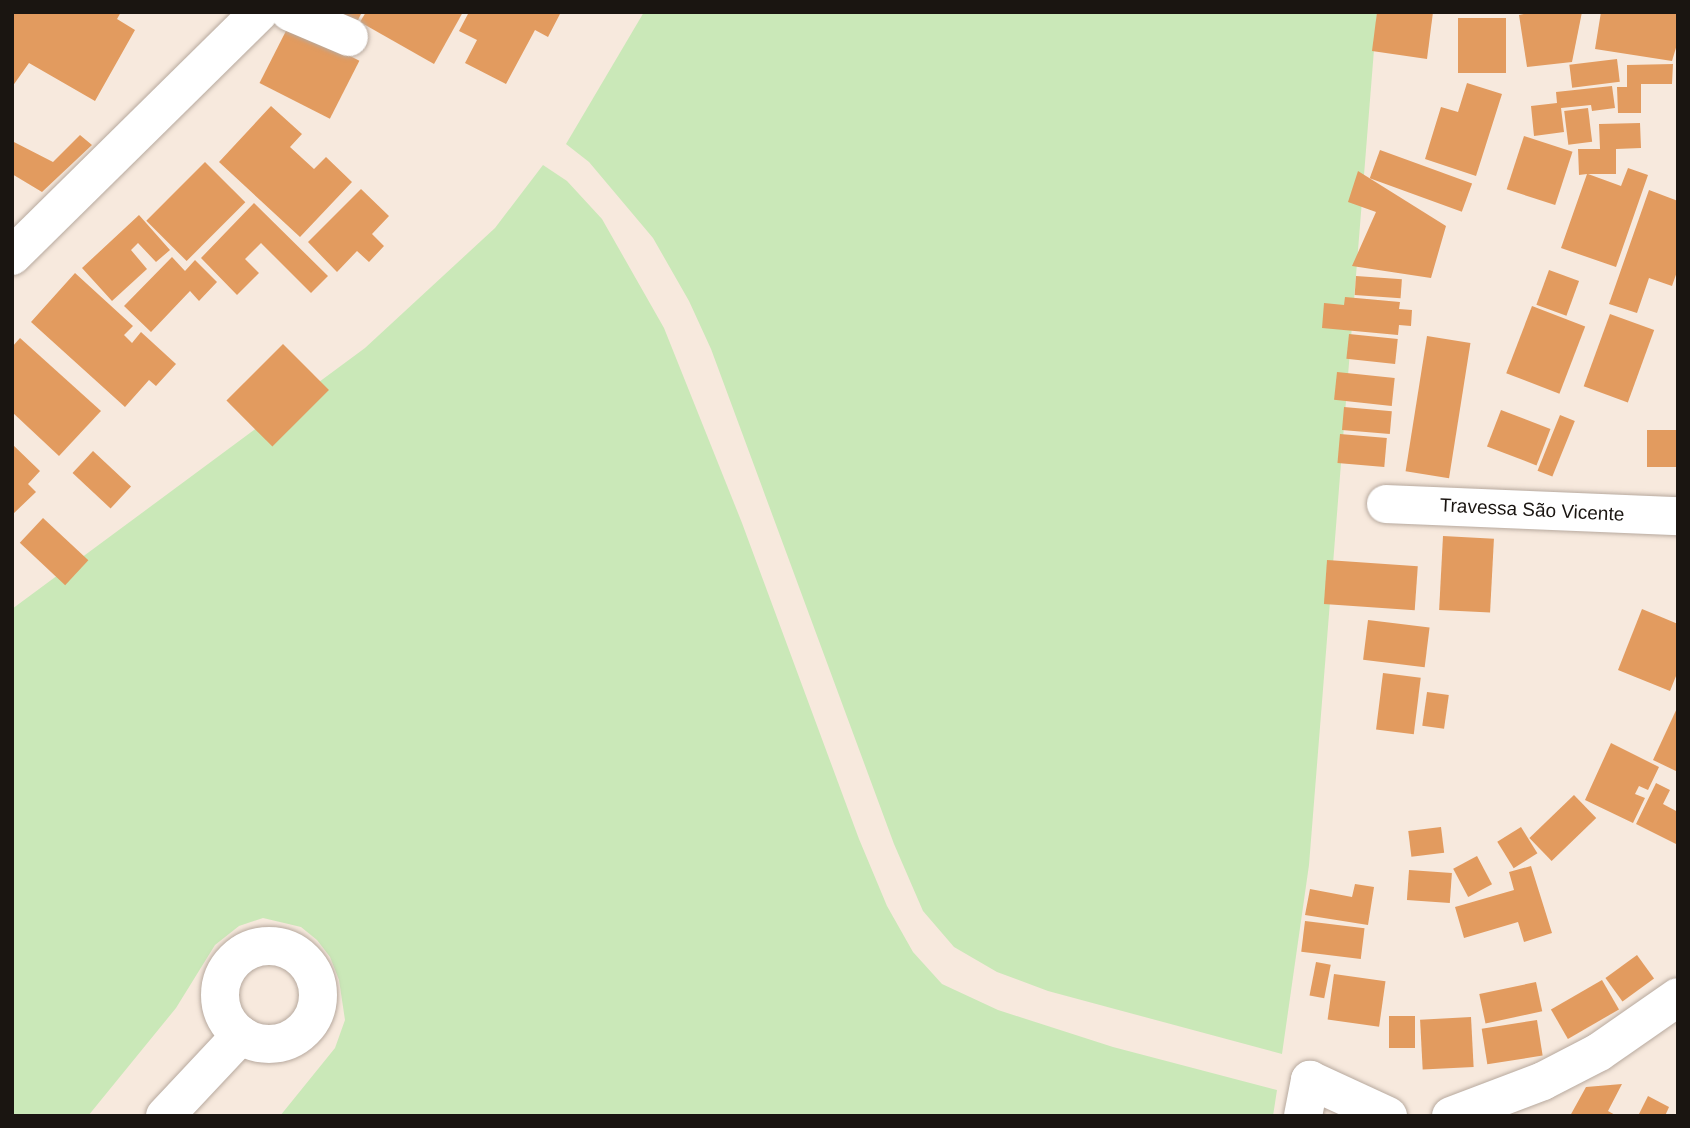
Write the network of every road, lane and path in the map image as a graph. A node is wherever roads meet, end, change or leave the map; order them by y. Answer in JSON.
{"nodes":[{"id":1,"x":259,"y":12,"type":"edge"},
{"id":2,"x":290,"y":12,"type":"edge"},
{"id":3,"x":349,"y":37,"type":"dead end"},
{"id":4,"x":12,"y":256,"type":"edge"},
{"id":5,"x":1387,"y":503,"type":"dead end"},
{"id":6,"x":1678,"y":516,"type":"edge"},
{"id":7,"x":1678,"y":997,"type":"edge"},
{"id":8,"x":241,"y":1035,"type":"dead end"},
{"id":9,"x":1306,"y":1098,"type":"edge"},
{"id":10,"x":165,"y":1116,"type":"edge"},
{"id":11,"x":1388,"y":1116,"type":"edge"},
{"id":12,"x":1451,"y":1116,"type":"edge"}],
"edges":[{"from":1,"to":4,"type":"street"},
{"from":2,"to":3,"type":"street"},
{"from":5,"to":6,"type":"street","name":"Travessa São Vicente"},
{"from":7,"to":12,"type":"street"},
{"from":8,"to":10,"type":"street"},
{"from":9,"to":11,"type":"street"}]}
